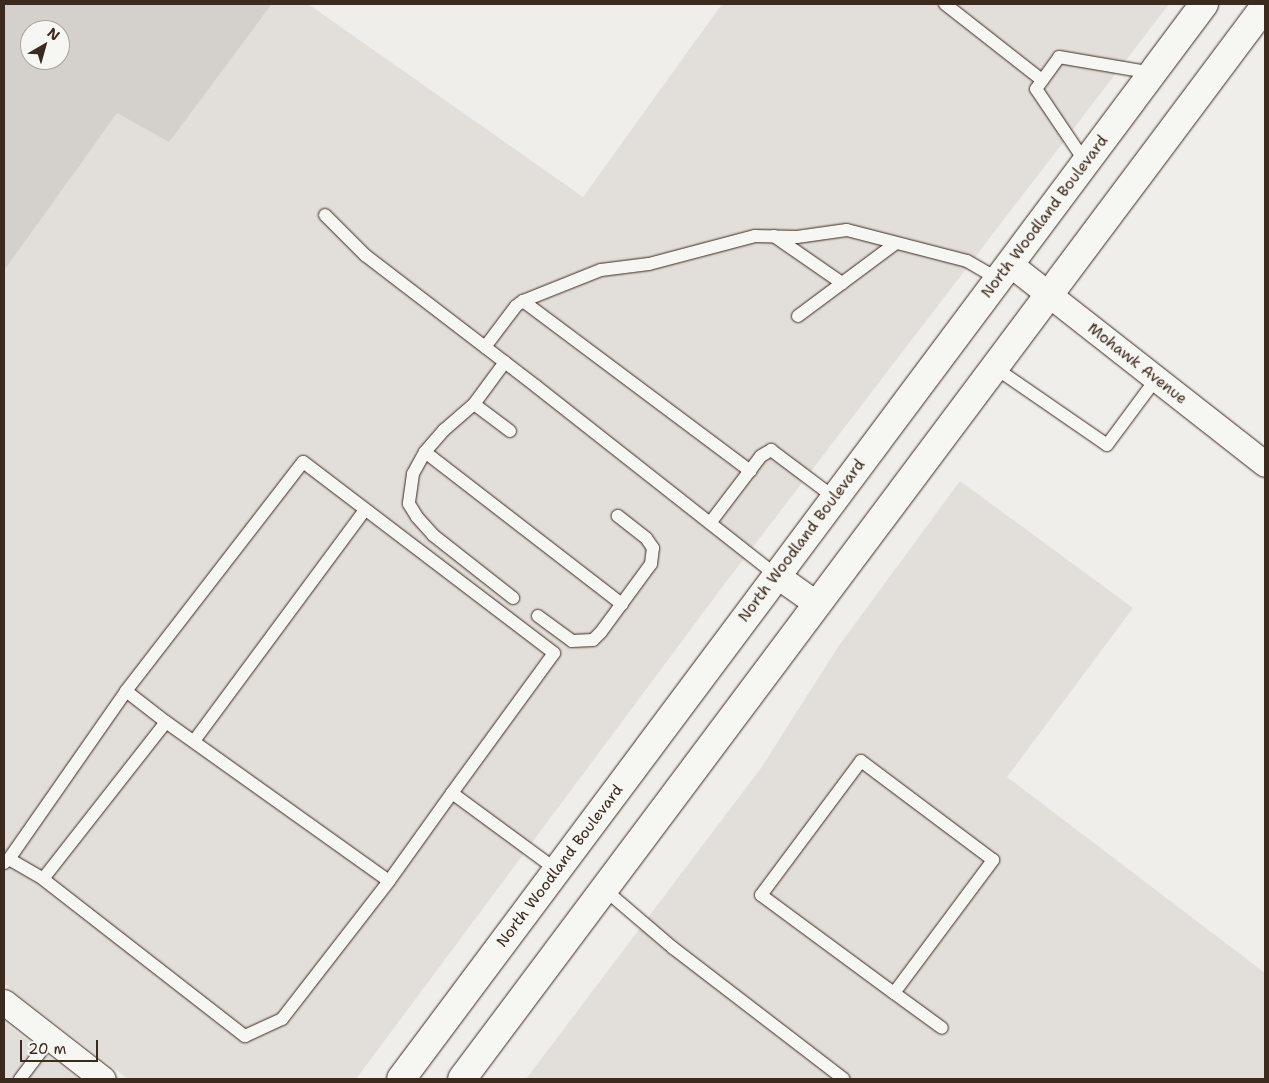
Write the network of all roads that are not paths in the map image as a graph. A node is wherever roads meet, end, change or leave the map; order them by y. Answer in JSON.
{"nodes":[{"id":1,"x":945,"y":4,"type":"edge"},
{"id":2,"x":1204,"y":4,"type":"edge"},
{"id":3,"x":1265,"y":6,"type":"edge"},
{"id":4,"x":1153,"y":72,"type":"junction"},
{"id":5,"x":1042,"y":80,"type":"junction"},
{"id":6,"x":1086,"y":162,"type":"junction"},
{"id":7,"x":324,"y":215,"type":"dead end"},
{"id":8,"x":774,"y":236,"type":"junction"},
{"id":9,"x":896,"y":243,"type":"junction"},
{"id":10,"x":1004,"y":272,"type":"junction"},
{"id":11,"x":842,"y":283,"type":"junction"},
{"id":12,"x":1048,"y":294,"type":"junction"},
{"id":13,"x":523,"y":301,"type":"junction"},
{"id":14,"x":798,"y":316,"type":"dead end"},
{"id":15,"x":485,"y":347,"type":"junction"},
{"id":16,"x":505,"y":362,"type":"junction"},
{"id":17,"x":994,"y":367,"type":"junction"},
{"id":18,"x":1156,"y":379,"type":"junction"},
{"id":19,"x":474,"y":404,"type":"junction"},
{"id":20,"x":510,"y":431,"type":"dead end"},
{"id":21,"x":425,"y":452,"type":"junction"},
{"id":22,"x":1265,"y":464,"type":"edge"},
{"id":23,"x":750,"y":471,"type":"junction"},
{"id":24,"x":835,"y":498,"type":"junction"},
{"id":25,"x":365,"y":510,"type":"junction"},
{"id":26,"x":618,"y":516,"type":"dead end"},
{"id":27,"x":710,"y":523,"type":"junction"},
{"id":28,"x":776,"y":576,"type":"junction"},
{"id":29,"x":513,"y":598,"type":"dead end"},
{"id":30,"x":622,"y":604,"type":"junction"},
{"id":31,"x":817,"y":604,"type":"junction"},
{"id":32,"x":538,"y":616,"type":"dead end"},
{"id":33,"x":126,"y":691,"type":"junction"},
{"id":34,"x":166,"y":722,"type":"junction"},
{"id":35,"x":194,"y":741,"type":"junction"},
{"id":36,"x":452,"y":793,"type":"junction"},
{"id":37,"x":7,"y":861,"type":"edge"},
{"id":38,"x":557,"y":870,"type":"junction"},
{"id":39,"x":43,"y":879,"type":"junction"},
{"id":40,"x":389,"y":881,"type":"junction"},
{"id":41,"x":604,"y":889,"type":"junction"},
{"id":42,"x":894,"y":993,"type":"junction"},
{"id":43,"x":4,"y":1002,"type":"edge"},
{"id":44,"x":942,"y":1028,"type":"dead end"},
{"id":45,"x":51,"y":1038,"type":"junction"},
{"id":46,"x":20,"y":1079,"type":"edge"},
{"id":47,"x":103,"y":1079,"type":"edge"},
{"id":48,"x":401,"y":1079,"type":"edge"},
{"id":49,"x":462,"y":1079,"type":"edge"},
{"id":50,"x":844,"y":1079,"type":"edge"}],
"edges":[{"from":1,"to":5,"type":"lane"},
{"from":2,"to":4,"type":"main road","name":"North Woodland Boulevard"},
{"from":3,"to":12,"type":"main road"},
{"from":4,"to":5,"type":"lane"},
{"from":4,"to":6,"type":"main road","name":"North Woodland Boulevard"},
{"from":5,"to":6,"type":"lane"},
{"from":6,"to":10,"type":"main road","name":"North Woodland Boulevard"},
{"from":7,"to":15,"type":"lane"},
{"from":8,"to":9,"type":"lane"},
{"from":8,"to":11,"type":"lane"},
{"from":8,"to":13,"type":"lane"},
{"from":9,"to":10,"type":"lane"},
{"from":9,"to":11,"type":"lane"},
{"from":10,"to":12,"type":"street","name":"Mohawk Avenue"},
{"from":10,"to":24,"type":"main road","name":"North Woodland Boulevard"},
{"from":11,"to":14,"type":"lane"},
{"from":12,"to":17,"type":"main road"},
{"from":12,"to":18,"type":"street","name":"Mohawk Avenue"},
{"from":13,"to":15,"type":"lane"},
{"from":13,"to":23,"type":"lane"},
{"from":15,"to":16,"type":"lane"},
{"from":16,"to":19,"type":"lane"},
{"from":16,"to":27,"type":"lane"},
{"from":17,"to":18,"type":"lane"},
{"from":17,"to":31,"type":"main road"},
{"from":18,"to":22,"type":"street","name":"Mohawk Avenue"},
{"from":19,"to":20,"type":"lane"},
{"from":19,"to":21,"type":"lane"},
{"from":21,"to":29,"type":"lane"},
{"from":21,"to":30,"type":"lane"},
{"from":23,"to":24,"type":"lane"},
{"from":23,"to":27,"type":"lane"},
{"from":24,"to":28,"type":"main road","name":"North Woodland Boulevard"},
{"from":25,"to":33,"type":"lane"},
{"from":25,"to":35,"type":"lane"},
{"from":25,"to":36,"type":"lane"},
{"from":26,"to":30,"type":"lane"},
{"from":27,"to":28,"type":"lane"},
{"from":28,"to":31,"type":"street"},
{"from":28,"to":38,"type":"main road","name":"North Woodland Boulevard"},
{"from":30,"to":32,"type":"lane"},
{"from":31,"to":41,"type":"main road"},
{"from":33,"to":34,"type":"lane"},
{"from":33,"to":37,"type":"lane"},
{"from":34,"to":35,"type":"lane"},
{"from":34,"to":39,"type":"lane"},
{"from":35,"to":40,"type":"lane"},
{"from":36,"to":38,"type":"lane"},
{"from":36,"to":40,"type":"lane"},
{"from":37,"to":39,"type":"lane"},
{"from":38,"to":48,"type":"main road","name":"North Woodland Boulevard"},
{"from":39,"to":40,"type":"lane"},
{"from":41,"to":49,"type":"main road"},
{"from":41,"to":50,"type":"lane"},
{"from":42,"to":42,"type":"lane"},
{"from":42,"to":44,"type":"lane"},
{"from":43,"to":45,"type":"street"},
{"from":45,"to":46,"type":"lane"},
{"from":45,"to":47,"type":"street"}]}
